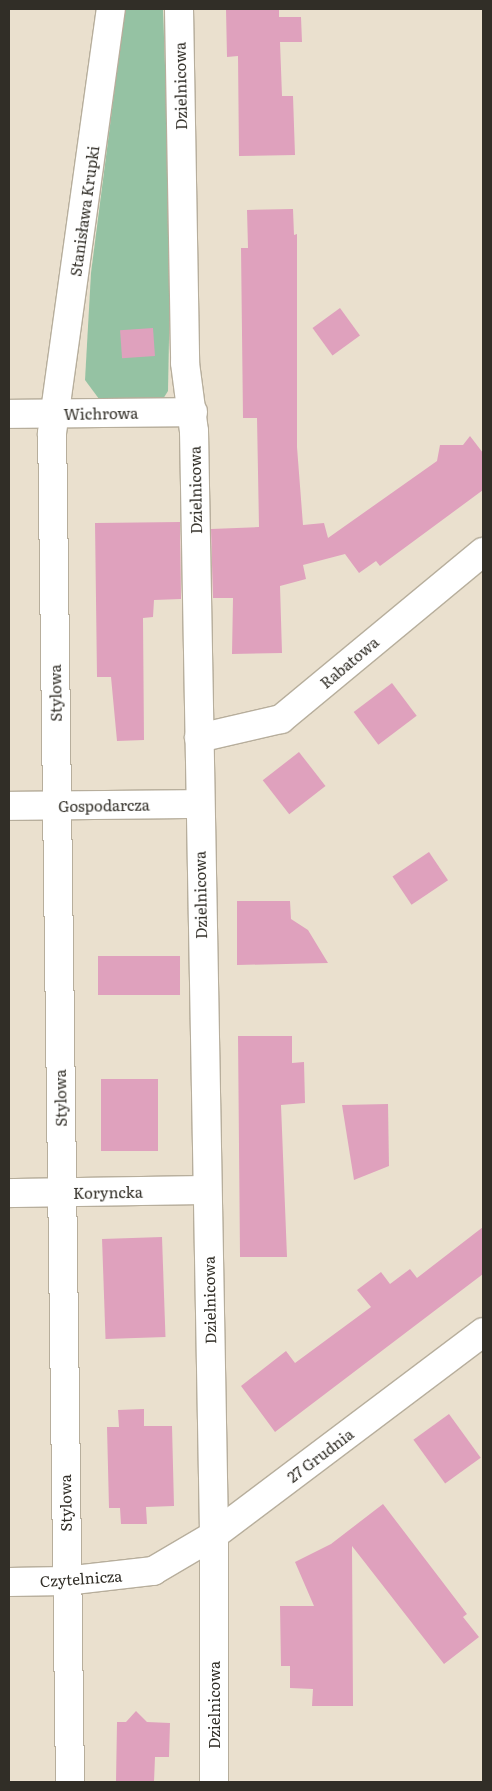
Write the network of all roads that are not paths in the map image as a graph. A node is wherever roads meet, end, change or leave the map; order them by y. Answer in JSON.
{"nodes":[{"id":1,"x":111,"y":9,"type":"edge"},
{"id":2,"x":179,"y":9,"type":"edge"},
{"id":3,"x":193,"y":412,"type":"junction"},
{"id":4,"x":54,"y":413,"type":"junction"},
{"id":5,"x":9,"y":414,"type":"edge"},
{"id":6,"x":483,"y":552,"type":"edge"},
{"id":7,"x":200,"y":738,"type":"junction"},
{"id":8,"x":198,"y":804,"type":"junction"},
{"id":9,"x":9,"y":806,"type":"edge"},
{"id":10,"x":56,"y":806,"type":"junction"},
{"id":11,"x":206,"y":1190,"type":"junction"},
{"id":12,"x":62,"y":1192,"type":"junction"},
{"id":13,"x":9,"y":1193,"type":"edge"},
{"id":14,"x":483,"y":1332,"type":"edge"},
{"id":15,"x":214,"y":1535,"type":"junction"},
{"id":16,"x":153,"y":1571,"type":"joint"},
{"id":17,"x":65,"y":1581,"type":"junction"},
{"id":18,"x":9,"y":1582,"type":"edge"},
{"id":19,"x":70,"y":1782,"type":"edge"},
{"id":20,"x":214,"y":1782,"type":"edge"}],
"edges":[{"from":1,"to":4,"type":"street","name":"Stanisława Krupki"},
{"from":2,"to":3,"type":"street","name":"Dzielnicowa"},
{"from":3,"to":4,"type":"street","name":"Wichrowa"},
{"from":3,"to":7,"type":"street","name":"Dzielnicowa"},
{"from":4,"to":5,"type":"street","name":"Wichrowa"},
{"from":4,"to":10,"type":"street","name":"Stylowa"},
{"from":6,"to":7,"type":"street","name":"Rabatowa"},
{"from":7,"to":8,"type":"street","name":"Dzielnicowa"},
{"from":8,"to":10,"type":"street","name":"Gospodarcza"},
{"from":8,"to":11,"type":"street","name":"Dzielnicowa"},
{"from":9,"to":10,"type":"street","name":"Gospodarcza"},
{"from":10,"to":12,"type":"street","name":"Stylowa"},
{"from":11,"to":12,"type":"street","name":"Koryncka"},
{"from":11,"to":15,"type":"street","name":"Dzielnicowa"},
{"from":12,"to":13,"type":"street","name":"Koryncka"},
{"from":12,"to":17,"type":"street","name":"Stylowa"},
{"from":14,"to":15,"type":"street","name":"27 Grudnia"},
{"from":15,"to":16,"type":"street","name":"27 Grudnia"},
{"from":15,"to":20,"type":"street","name":"Dzielnicowa"},
{"from":16,"to":17,"type":"street","name":"Czytelnicza"},
{"from":17,"to":18,"type":"street","name":"Czytelnicza"},
{"from":17,"to":19,"type":"street","name":"Stylowa"}]}
